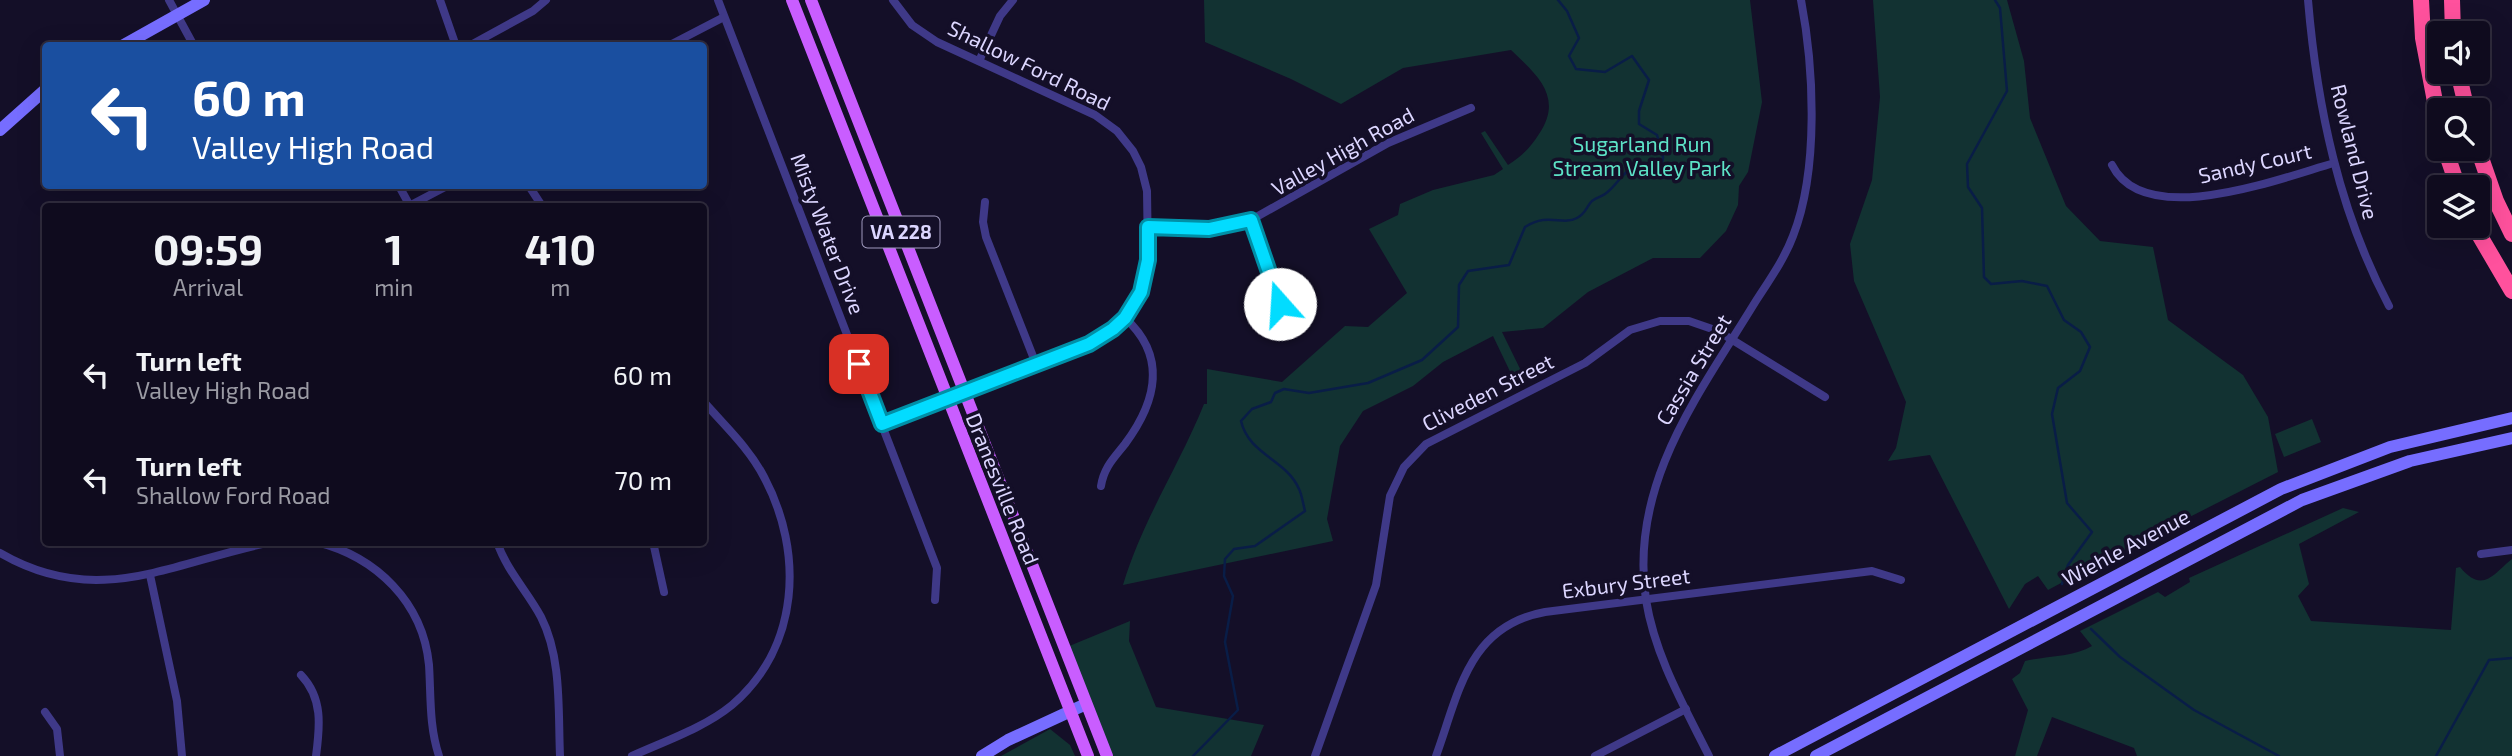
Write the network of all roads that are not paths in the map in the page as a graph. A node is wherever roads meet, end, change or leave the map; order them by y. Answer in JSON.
{"nodes":[{"id":1,"x":169,"y":0,"type":"edge"},
{"id":2,"x":204,"y":0,"type":"edge"},
{"id":3,"x":440,"y":0,"type":"edge"},
{"id":4,"x":546,"y":0,"type":"edge"},
{"id":5,"x":718,"y":0,"type":"edge"},
{"id":6,"x":792,"y":0,"type":"edge"},
{"id":7,"x":811,"y":0,"type":"edge"},
{"id":8,"x":893,"y":0,"type":"edge"},
{"id":9,"x":1013,"y":0,"type":"edge"},
{"id":10,"x":1801,"y":0,"type":"edge"},
{"id":11,"x":2308,"y":0,"type":"edge"},
{"id":12,"x":2421,"y":0,"type":"edge"},
{"id":13,"x":2452,"y":0,"type":"edge"},
{"id":14,"x":177,"y":15,"type":"junction"},
{"id":15,"x":724,"y":17,"type":"junction"},
{"id":16,"x":2453,"y":21,"type":"edge"},
{"id":17,"x":129,"y":42,"type":"edge"},
{"id":18,"x":192,"y":42,"type":"edge"},
{"id":19,"x":455,"y":42,"type":"edge"},
{"id":20,"x":476,"y":42,"type":"edge"},
{"id":21,"x":676,"y":42,"type":"edge"},
{"id":22,"x":979,"y":61,"type":"junction"},
{"id":23,"x":42,"y":93,"type":"edge"},
{"id":24,"x":2434,"y":98,"type":"edge"},
{"id":25,"x":1471,"y":108,"type":"dead end"},
{"id":26,"x":0,"y":130,"type":"edge"},
{"id":27,"x":2482,"y":161,"type":"edge"},
{"id":28,"x":2334,"y":163,"type":"junction"},
{"id":29,"x":2112,"y":165,"type":"dead end"},
{"id":30,"x":441,"y":189,"type":"edge"},
{"id":31,"x":985,"y":202,"type":"dead end"},
{"id":32,"x":416,"y":203,"type":"edge"},
{"id":33,"x":1251,"y":220,"type":"junction"},
{"id":34,"x":1148,"y":227,"type":"junction"},
{"id":35,"x":2512,"y":233,"type":"edge"},
{"id":36,"x":2481,"y":238,"type":"edge"},
{"id":37,"x":2512,"y":291,"type":"edge"},
{"id":38,"x":1280,"y":304,"type":"dead end"},
{"id":39,"x":2389,"y":306,"type":"dead end"},
{"id":40,"x":1125,"y":318,"type":"junction"},
{"id":41,"x":1732,"y":340,"type":"junction"},
{"id":42,"x":1035,"y":364,"type":"junction"},
{"id":43,"x":963,"y":393,"type":"junction"},
{"id":44,"x":1825,"y":397,"type":"dead end"},
{"id":45,"x":946,"y":400,"type":"junction"},
{"id":46,"x":707,"y":406,"type":"edge"},
{"id":47,"x":2512,"y":418,"type":"edge"},
{"id":48,"x":882,"y":424,"type":"junction"},
{"id":49,"x":2512,"y":438,"type":"edge"},
{"id":50,"x":1101,"y":486,"type":"dead end"},
{"id":51,"x":257,"y":546,"type":"edge"},
{"id":52,"x":330,"y":546,"type":"edge"},
{"id":53,"x":498,"y":546,"type":"edge"},
{"id":54,"x":654,"y":546,"type":"edge"},
{"id":55,"x":2512,"y":550,"type":"edge"},
{"id":56,"x":0,"y":553,"type":"edge"},
{"id":57,"x":2481,"y":554,"type":"dead end"},
{"id":58,"x":149,"y":575,"type":"junction"},
{"id":59,"x":1901,"y":580,"type":"dead end"},
{"id":60,"x":664,"y":592,"type":"dead end"},
{"id":61,"x":1646,"y":599,"type":"junction"},
{"id":62,"x":935,"y":600,"type":"dead end"},
{"id":63,"x":301,"y":675,"type":"dead end"},
{"id":64,"x":1086,"y":704,"type":"junction"},
{"id":65,"x":1686,"y":709,"type":"junction"},
{"id":66,"x":1070,"y":711,"type":"junction"},
{"id":67,"x":45,"y":712,"type":"dead end"},
{"id":68,"x":60,"y":756,"type":"edge"},
{"id":69,"x":182,"y":756,"type":"edge"},
{"id":70,"x":316,"y":756,"type":"edge"},
{"id":71,"x":439,"y":756,"type":"edge"},
{"id":72,"x":560,"y":756,"type":"edge"},
{"id":73,"x":632,"y":756,"type":"edge"},
{"id":74,"x":982,"y":756,"type":"edge"},
{"id":75,"x":1088,"y":756,"type":"edge"},
{"id":76,"x":1107,"y":756,"type":"edge"},
{"id":77,"x":1315,"y":756,"type":"edge"},
{"id":78,"x":1436,"y":756,"type":"edge"},
{"id":79,"x":1595,"y":756,"type":"edge"},
{"id":80,"x":1709,"y":756,"type":"edge"},
{"id":81,"x":1774,"y":756,"type":"edge"},
{"id":82,"x":1816,"y":756,"type":"edge"}],
"edges":[{"from":1,"to":14,"type":"street"},
{"from":2,"to":14,"type":"main road"},
{"from":3,"to":19,"type":"street"},
{"from":4,"to":20,"type":"street"},
{"from":5,"to":15,"type":"street","name":"Misty Water Drive"},
{"from":6,"to":45,"type":"main road","name":"Dranesville Road","number":"VA 228"},
{"from":7,"to":43,"type":"main road","name":"Dranesville Road","number":"VA 228"},
{"from":8,"to":22,"type":"street","name":"Shallow Ford Road"},
{"from":9,"to":22,"type":"street"},
{"from":10,"to":41,"type":"street","name":"Cassia Street"},
{"from":11,"to":28,"type":"street","name":"Rowland Drive"},
{"from":12,"to":24,"type":"highway"},
{"from":13,"to":16,"type":"highway"},
{"from":14,"to":17,"type":"main road"},
{"from":14,"to":18,"type":"street"},
{"from":15,"to":21,"type":"street"},
{"from":15,"to":48,"type":"street","name":"Misty Water Drive"},
{"from":22,"to":34,"type":"street","name":"Shallow Ford Road"},
{"from":23,"to":26,"type":"main road"},
{"from":25,"to":33,"type":"street","name":"Valley High Road"},
{"from":27,"to":35,"type":"highway"},
{"from":28,"to":29,"type":"street","name":"Sandy Court"},
{"from":28,"to":39,"type":"street","name":"Rowland Drive"},
{"from":30,"to":32,"type":"street"},
{"from":31,"to":42,"type":"street"},
{"from":33,"to":34,"type":"street","name":"Valley High Road"},
{"from":33,"to":38,"type":"street"},
{"from":34,"to":40,"type":"street","name":"Shallow Ford Road"},
{"from":36,"to":37,"type":"highway"},
{"from":40,"to":42,"type":"street","name":"Shallow Ford Road"},
{"from":40,"to":50,"type":"street"},
{"from":41,"to":44,"type":"street","name":"Cliveden Street"},
{"from":41,"to":61,"type":"street","name":"Cassia Street"},
{"from":41,"to":77,"type":"street","name":"Cliveden Street"},
{"from":42,"to":43,"type":"street","name":"Shallow Ford Road"},
{"from":43,"to":45,"type":"street","name":"Shallow Ford Road"},
{"from":43,"to":64,"type":"main road","name":"Dranesville Road","number":"VA 228"},
{"from":45,"to":48,"type":"street","name":"Shallow Ford Road"},
{"from":45,"to":66,"type":"main road","name":"Dranesville Road","number":"VA 228"},
{"from":46,"to":73,"type":"street"},
{"from":47,"to":81,"type":"main road","name":"Wiehle Avenue"},
{"from":48,"to":62,"type":"street","name":"Misty Water Drive"},
{"from":49,"to":82,"type":"main road","name":"Wiehle Avenue"},
{"from":51,"to":58,"type":"street"},
{"from":52,"to":71,"type":"street"},
{"from":53,"to":72,"type":"street"},
{"from":54,"to":60,"type":"street"},
{"from":55,"to":57,"type":"street"},
{"from":56,"to":58,"type":"street"},
{"from":58,"to":69,"type":"street"},
{"from":59,"to":61,"type":"street","name":"Exbury Street"},
{"from":61,"to":65,"type":"street","name":"Cassia Street"},
{"from":61,"to":78,"type":"street","name":"Exbury Street"},
{"from":63,"to":70,"type":"street"},
{"from":64,"to":66,"type":"main road"},
{"from":64,"to":76,"type":"main road","name":"Dranesville Road","number":"VA 228"},
{"from":65,"to":79,"type":"street"},
{"from":65,"to":80,"type":"street","name":"Cassia Street"},
{"from":66,"to":74,"type":"main road"},
{"from":66,"to":75,"type":"main road","name":"Dranesville Road","number":"VA 228"},
{"from":67,"to":68,"type":"street"}]}
